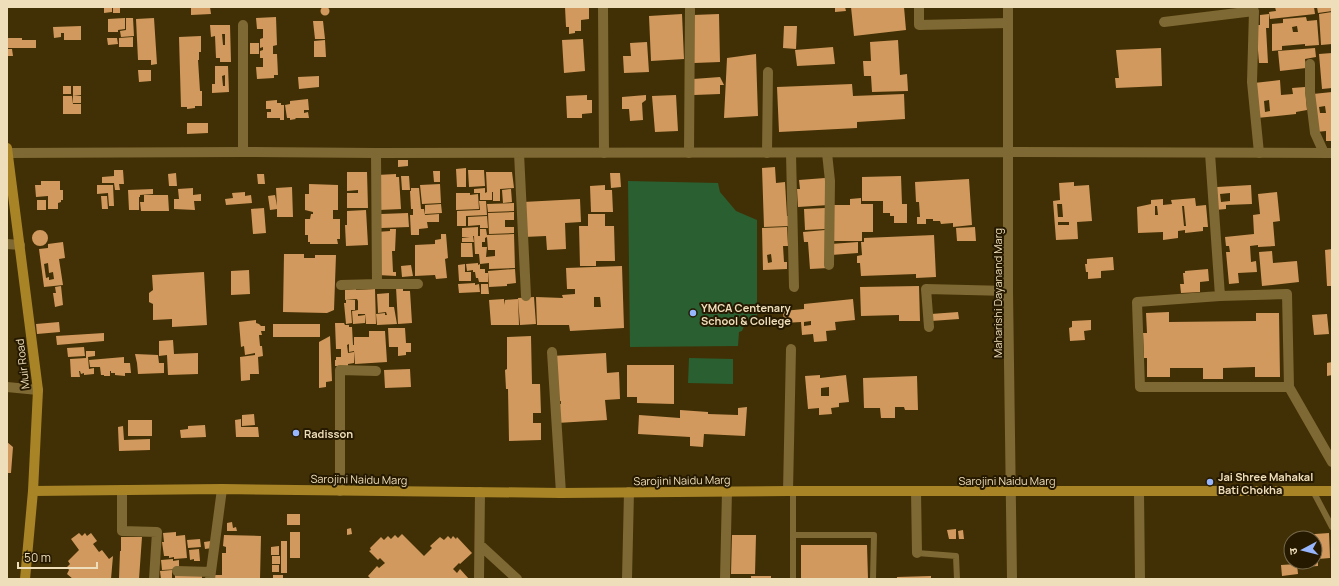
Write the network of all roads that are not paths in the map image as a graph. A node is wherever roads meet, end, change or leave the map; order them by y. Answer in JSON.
{"nodes":[{"id":1,"x":603,"y":7,"type":"edge"},
{"id":2,"x":919,"y":7,"type":"edge"},
{"id":3,"x":1008,"y":7,"type":"edge"},
{"id":4,"x":690,"y":8,"type":"dead end"},
{"id":5,"x":1164,"y":22,"type":"dead end"},
{"id":6,"x":1008,"y":24,"type":"junction"},
{"id":7,"x":244,"y":25,"type":"dead end"},
{"id":8,"x":1310,"y":64,"type":"dead end"},
{"id":9,"x":768,"y":72,"type":"dead end"},
{"id":10,"x":7,"y":150,"type":"edge"},
{"id":11,"x":243,"y":152,"type":"junction"},
{"id":12,"x":792,"y":152,"type":"junction"},
{"id":13,"x":1008,"y":152,"type":"junction"},
{"id":14,"x":376,"y":153,"type":"junction"},
{"id":15,"x":519,"y":153,"type":"junction"},
{"id":16,"x":604,"y":153,"type":"junction"},
{"id":17,"x":689,"y":153,"type":"junction"},
{"id":18,"x":767,"y":153,"type":"junction"},
{"id":19,"x":827,"y":153,"type":"junction"},
{"id":20,"x":1210,"y":153,"type":"junction"},
{"id":21,"x":1259,"y":153,"type":"junction"},
{"id":22,"x":1328,"y":153,"type":"edge"},
{"id":23,"x":8,"y":168,"type":"edge"},
{"id":24,"x":7,"y":244,"type":"edge"},
{"id":25,"x":20,"y":245,"type":"junction"},
{"id":26,"x":829,"y":265,"type":"dead end"},
{"id":27,"x":377,"y":284,"type":"junction"},
{"id":28,"x":418,"y":284,"type":"dead end"},
{"id":29,"x":341,"y":285,"type":"dead end"},
{"id":30,"x":794,"y":287,"type":"dead end"},
{"id":31,"x":1008,"y":291,"type":"junction"},
{"id":32,"x":526,"y":296,"type":"dead end"},
{"id":33,"x":1220,"y":296,"type":"junction"},
{"id":34,"x":929,"y":326,"type":"dead end"},
{"id":35,"x":791,"y":349,"type":"dead end"},
{"id":36,"x":552,"y":352,"type":"dead end"},
{"id":37,"x":376,"y":371,"type":"dead end"},
{"id":38,"x":7,"y":387,"type":"edge"},
{"id":39,"x":1289,"y":387,"type":"junction"},
{"id":40,"x":38,"y":390,"type":"junction"},
{"id":41,"x":1331,"y":460,"type":"edge"},
{"id":42,"x":222,"y":489,"type":"junction"},
{"id":43,"x":122,"y":490,"type":"junction"},
{"id":44,"x":340,"y":490,"type":"junction"},
{"id":45,"x":33,"y":491,"type":"junction"},
{"id":46,"x":727,"y":491,"type":"junction"},
{"id":47,"x":791,"y":491,"type":"junction"},
{"id":48,"x":916,"y":491,"type":"junction"},
{"id":49,"x":1313,"y":491,"type":"junction"},
{"id":50,"x":1332,"y":491,"type":"edge"},
{"id":51,"x":480,"y":492,"type":"junction"},
{"id":52,"x":628,"y":492,"type":"junction"},
{"id":53,"x":1011,"y":492,"type":"junction"},
{"id":54,"x":1138,"y":492,"type":"junction"},
{"id":55,"x":561,"y":493,"type":"junction"},
{"id":56,"x":1332,"y":527,"type":"edge"},
{"id":57,"x":793,"y":535,"type":"junction"},
{"id":58,"x":480,"y":545,"type":"junction"},
{"id":59,"x":917,"y":553,"type":"joint"},
{"id":60,"x":178,"y":571,"type":"dead end"},
{"id":61,"x":210,"y":576,"type":"edge"},
{"id":62,"x":25,"y":579,"type":"edge"},
{"id":63,"x":154,"y":579,"type":"edge"},
{"id":64,"x":479,"y":579,"type":"edge"},
{"id":65,"x":517,"y":579,"type":"edge"},
{"id":66,"x":627,"y":579,"type":"edge"},
{"id":67,"x":725,"y":579,"type":"edge"},
{"id":68,"x":793,"y":579,"type":"edge"},
{"id":69,"x":873,"y":579,"type":"edge"},
{"id":70,"x":957,"y":579,"type":"edge"},
{"id":71,"x":1012,"y":579,"type":"edge"},
{"id":72,"x":1140,"y":579,"type":"edge"}],
"edges":[{"from":1,"to":16,"type":"street"},
{"from":2,"to":6,"type":"street"},
{"from":3,"to":6,"type":"street","name":"Maharishi Dayanand Marg"},
{"from":4,"to":17,"type":"street"},
{"from":5,"to":21,"type":"street"},
{"from":6,"to":13,"type":"street","name":"Maharishi Dayanand Marg"},
{"from":7,"to":11,"type":"street"},
{"from":8,"to":22,"type":"street"},
{"from":9,"to":18,"type":"street"},
{"from":10,"to":11,"type":"street"},
{"from":10,"to":23,"type":"main road","name":"Muir Road"},
{"from":11,"to":14,"type":"street"},
{"from":12,"to":18,"type":"street"},
{"from":12,"to":19,"type":"street"},
{"from":12,"to":30,"type":"street"},
{"from":13,"to":19,"type":"street"},
{"from":13,"to":20,"type":"street"},
{"from":13,"to":31,"type":"street","name":"Maharishi Dayanand Marg"},
{"from":14,"to":15,"type":"street"},
{"from":14,"to":27,"type":"street"},
{"from":15,"to":16,"type":"street"},
{"from":15,"to":32,"type":"street"},
{"from":16,"to":17,"type":"street"},
{"from":17,"to":18,"type":"street"},
{"from":19,"to":26,"type":"street"},
{"from":20,"to":21,"type":"street"},
{"from":20,"to":33,"type":"street"},
{"from":21,"to":22,"type":"street"},
{"from":23,"to":25,"type":"main road","name":"Muir Road"},
{"from":24,"to":25,"type":"street"},
{"from":25,"to":40,"type":"main road","name":"Muir Road"},
{"from":27,"to":28,"type":"street"},
{"from":27,"to":29,"type":"street"},
{"from":31,"to":34,"type":"street"},
{"from":31,"to":53,"type":"street","name":"Maharishi Dayanand Marg"},
{"from":33,"to":39,"type":"street"},
{"from":33,"to":39,"type":"street"},
{"from":35,"to":47,"type":"street"},
{"from":36,"to":55,"type":"street"},
{"from":37,"to":44,"type":"street"},
{"from":38,"to":40,"type":"street"},
{"from":39,"to":41,"type":"street"},
{"from":40,"to":45,"type":"main road","name":"Muir Road"},
{"from":42,"to":43,"type":"main road","name":"Sarojini Naidu Marg"},
{"from":42,"to":44,"type":"main road","name":"Sarojini Naidu Marg"},
{"from":42,"to":61,"type":"street"},
{"from":43,"to":45,"type":"main road","name":"Sarojini Naidu Marg"},
{"from":43,"to":63,"type":"street"},
{"from":44,"to":51,"type":"main road","name":"Sarojini Naidu Marg"},
{"from":45,"to":62,"type":"main road","name":"Muir Road"},
{"from":46,"to":47,"type":"main road","name":"Sarojini Naidu Marg"},
{"from":46,"to":52,"type":"main road","name":"Sarojini Naidu Marg"},
{"from":46,"to":67,"type":"street"},
{"from":47,"to":48,"type":"main road","name":"Sarojini Naidu Marg"},
{"from":47,"to":57,"type":"lane"},
{"from":48,"to":53,"type":"main road","name":"Sarojini Naidu Marg"},
{"from":48,"to":59,"type":"street"},
{"from":49,"to":50,"type":"main road","name":"Sarojini Naidu Marg"},
{"from":49,"to":54,"type":"main road","name":"Sarojini Naidu Marg"},
{"from":49,"to":56,"type":"lane"},
{"from":51,"to":55,"type":"main road","name":"Sarojini Naidu Marg"},
{"from":51,"to":58,"type":"street"},
{"from":52,"to":55,"type":"main road","name":"Sarojini Naidu Marg"},
{"from":52,"to":66,"type":"street"},
{"from":53,"to":54,"type":"main road","name":"Sarojini Naidu Marg"},
{"from":53,"to":71,"type":"street","name":"Maharishi Dayanand Marg"},
{"from":54,"to":72,"type":"street"},
{"from":57,"to":68,"type":"lane"},
{"from":57,"to":69,"type":"lane"},
{"from":58,"to":64,"type":"street"},
{"from":58,"to":65,"type":"street"},
{"from":59,"to":70,"type":"lane"},
{"from":60,"to":61,"type":"street"}]}
